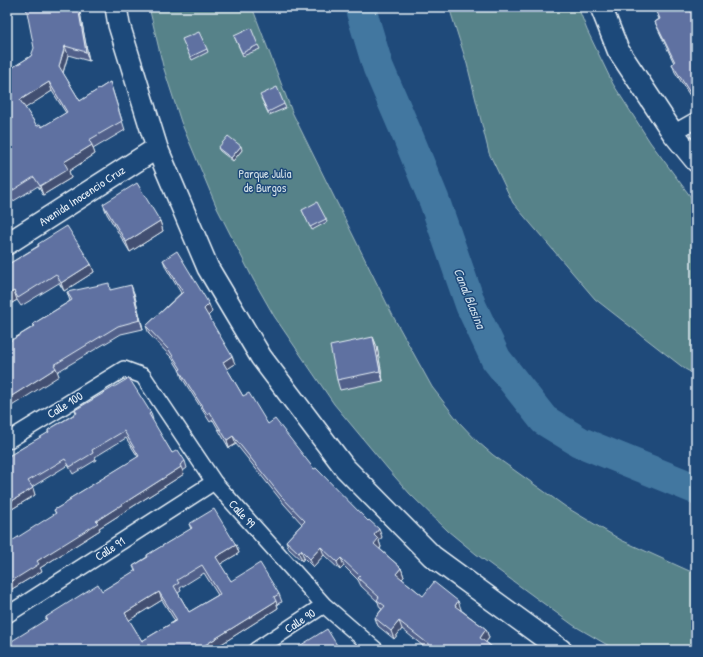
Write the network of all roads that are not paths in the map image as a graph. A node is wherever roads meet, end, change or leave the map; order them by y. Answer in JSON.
{"nodes":[{"id":1,"x":116,"y":7,"type":"edge"},
{"id":2,"x":601,"y":7,"type":"edge"},
{"id":3,"x":696,"y":120,"type":"edge"},
{"id":4,"x":673,"y":134,"type":"junction"},
{"id":5,"x":157,"y":148,"type":"junction"},
{"id":6,"x":696,"y":161,"type":"edge"},
{"id":7,"x":7,"y":244,"type":"edge"},
{"id":8,"x":124,"y":369,"type":"joint"},
{"id":9,"x":7,"y":442,"type":"edge"},
{"id":10,"x":214,"y":482,"type":"junction"},
{"id":11,"x":324,"y":605,"type":"junction"},
{"id":12,"x":7,"y":615,"type":"edge"},
{"id":13,"x":256,"y":650,"type":"edge"},
{"id":14,"x":376,"y":650,"type":"edge"},
{"id":15,"x":561,"y":650,"type":"edge"}],
"edges":[{"from":1,"to":5,"type":"street"},
{"from":2,"to":4,"type":"street"},
{"from":3,"to":4,"type":"street"},
{"from":4,"to":6,"type":"street"},
{"from":5,"to":7,"type":"street","name":"Avenida Inocencio Cruz"},
{"from":5,"to":15,"type":"street"},
{"from":8,"to":9,"type":"street","name":"Calle 100"},
{"from":8,"to":10,"type":"street","name":"Calle 99"},
{"from":10,"to":11,"type":"street","name":"Calle 99"},
{"from":10,"to":12,"type":"street","name":"Calle 91"},
{"from":11,"to":13,"type":"street","name":"Calle 90"},
{"from":11,"to":14,"type":"street","name":"Calle 99"}]}
